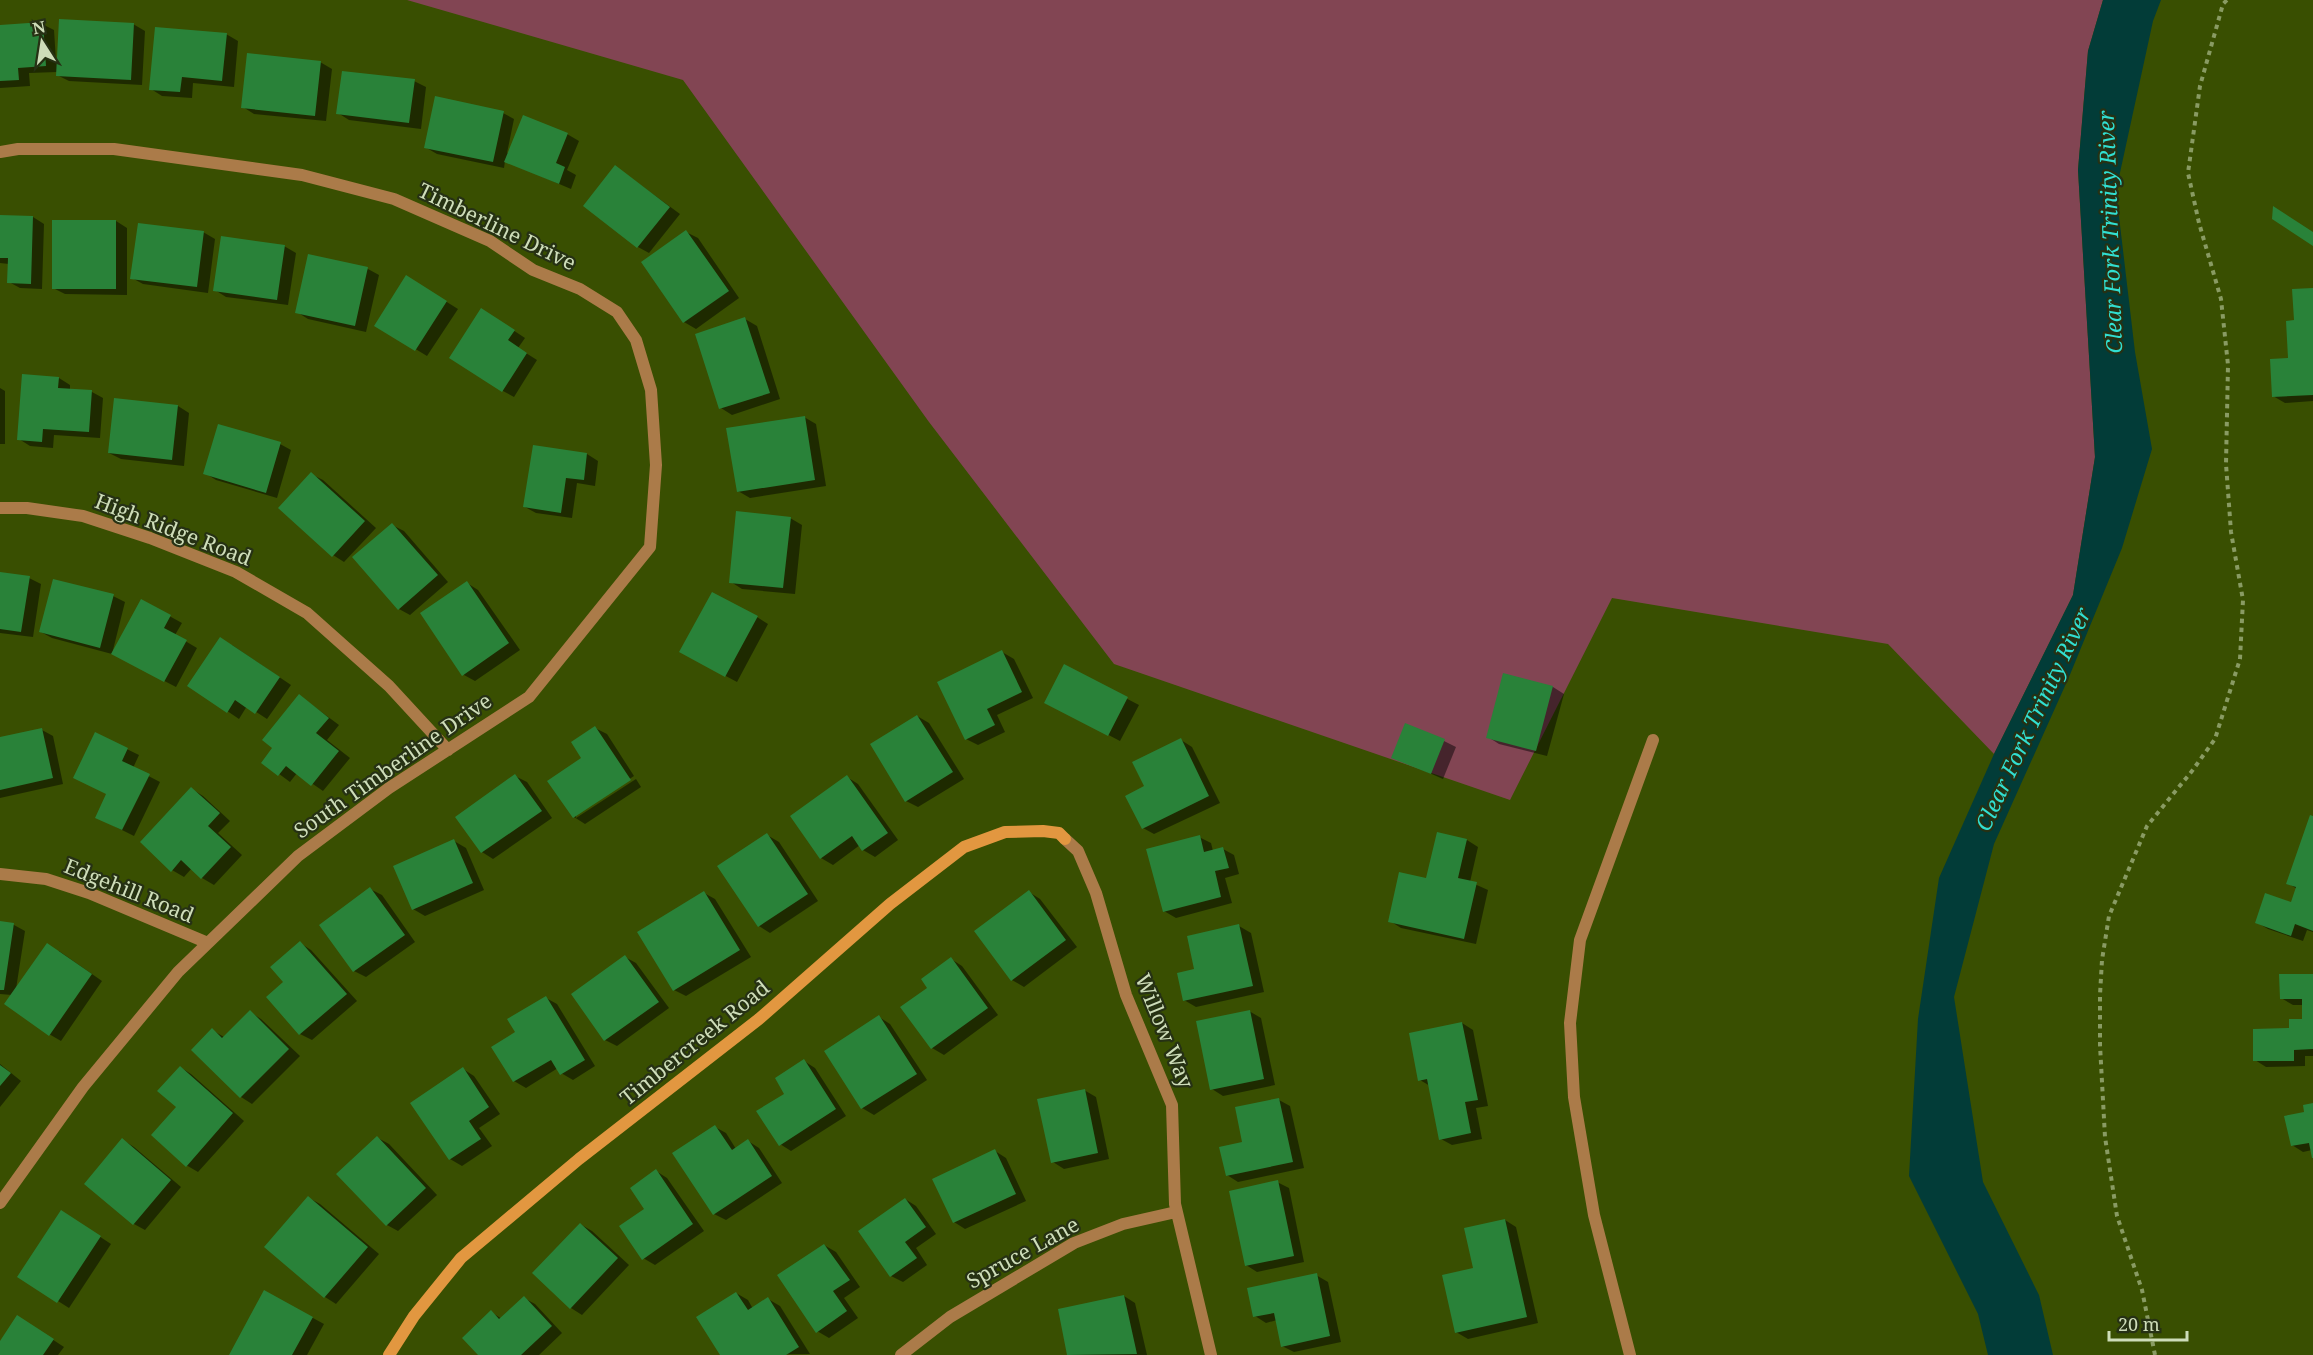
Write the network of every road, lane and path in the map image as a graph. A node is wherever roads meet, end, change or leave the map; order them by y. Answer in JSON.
{"nodes":[{"id":1,"x":2226,"y":0,"type":"edge"},
{"id":2,"x":0,"y":152,"type":"edge"},
{"id":3,"x":653,"y":411,"type":"joint"},
{"id":4,"x":0,"y":508,"type":"edge"},
{"id":5,"x":1653,"y":740,"type":"dead end"},
{"id":6,"x":448,"y":750,"type":"junction"},
{"id":7,"x":1065,"y":839,"type":"joint"},
{"id":8,"x":0,"y":874,"type":"edge"},
{"id":9,"x":208,"y":943,"type":"junction"},
{"id":10,"x":0,"y":1203,"type":"edge"},
{"id":11,"x":1176,"y":1212,"type":"junction"},
{"id":12,"x":389,"y":1355,"type":"edge"},
{"id":13,"x":901,"y":1355,"type":"edge"},
{"id":14,"x":1211,"y":1355,"type":"edge"},
{"id":15,"x":1630,"y":1355,"type":"edge"},
{"id":16,"x":2155,"y":1355,"type":"edge"}],
"edges":[{"from":1,"to":16,"type":"path"},
{"from":2,"to":3,"type":"street","name":"Timberline Drive"},
{"from":3,"to":6,"type":"street","name":"South Timberline Drive"},
{"from":4,"to":6,"type":"street","name":"High Ridge Road"},
{"from":5,"to":15,"type":"street"},
{"from":6,"to":9,"type":"street","name":"South Timberline Drive"},
{"from":7,"to":11,"type":"street","name":"Willow Way"},
{"from":7,"to":12,"type":"street","name":"Timbercreek Road"},
{"from":8,"to":9,"type":"street","name":"Edgehill Road"},
{"from":9,"to":10,"type":"street","name":"South Timberline Drive"},
{"from":11,"to":13,"type":"street","name":"Spruce Lane"},
{"from":11,"to":14,"type":"street","name":"Willow Way"}]}
